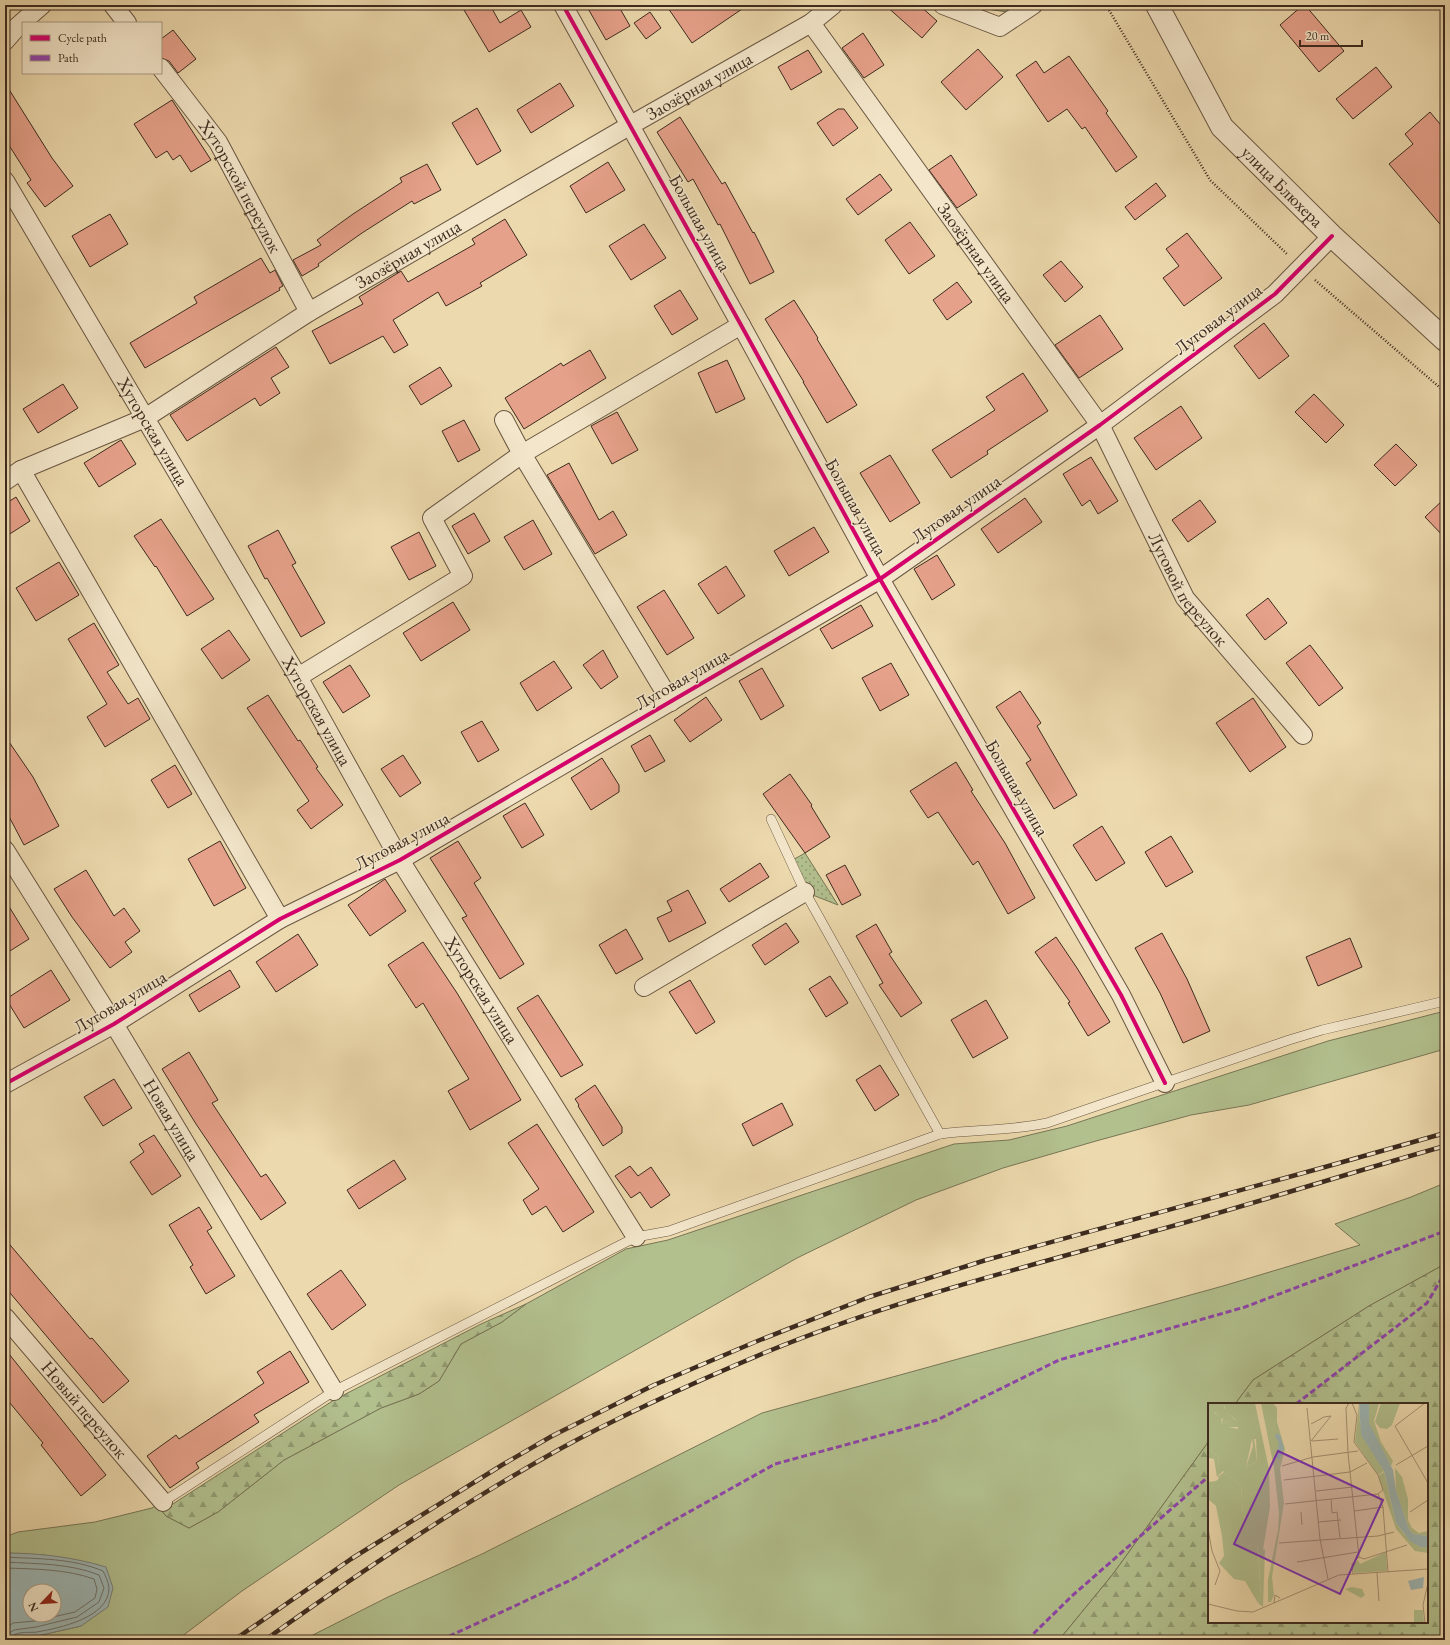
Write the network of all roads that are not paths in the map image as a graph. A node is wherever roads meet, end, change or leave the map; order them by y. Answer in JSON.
{"nodes":[{"id":1,"x":42,"y":5,"type":"edge"},
{"id":2,"x":113,"y":5,"type":"edge"},
{"id":3,"x":563,"y":5,"type":"edge"},
{"id":4,"x":833,"y":5,"type":"edge"},
{"id":5,"x":943,"y":5,"type":"edge"},
{"id":6,"x":1033,"y":5,"type":"edge"},
{"id":7,"x":1157,"y":5,"type":"edge"},
{"id":8,"x":22,"y":22,"type":"edge"},
{"id":9,"x":23,"y":22,"type":"edge"},
{"id":10,"x":126,"y":22,"type":"edge"},
{"id":11,"x":811,"y":23,"type":"junction"},
{"id":12,"x":5,"y":41,"type":"edge"},
{"id":13,"x":162,"y":69,"type":"edge"},
{"id":14,"x":629,"y":126,"type":"junction"},
{"id":15,"x":5,"y":181,"type":"edge"},
{"id":16,"x":1332,"y":236,"type":"junction"},
{"id":17,"x":309,"y":312,"type":"junction"},
{"id":18,"x":741,"y":325,"type":"junction"},
{"id":19,"x":1445,"y":340,"type":"edge"},
{"id":20,"x":145,"y":418,"type":"junction"},
{"id":21,"x":504,"y":420,"type":"dead end"},
{"id":22,"x":1100,"y":425,"type":"junction"},
{"id":23,"x":522,"y":454,"type":"junction"},
{"id":24,"x":21,"y":470,"type":"junction"},
{"id":25,"x":5,"y":481,"type":"edge"},
{"id":26,"x":880,"y":579,"type":"junction"},
{"id":27,"x":298,"y":677,"type":"junction"},
{"id":28,"x":671,"y":702,"type":"junction"},
{"id":29,"x":1303,"y":735,"type":"dead end"},
{"id":30,"x":771,"y":819,"type":"dead end"},
{"id":31,"x":5,"y":850,"type":"edge"},
{"id":32,"x":400,"y":860,"type":"junction"},
{"id":33,"x":805,"y":892,"type":"junction"},
{"id":34,"x":280,"y":919,"type":"junction"},
{"id":35,"x":644,"y":987,"type":"dead end"},
{"id":36,"x":1445,"y":1001,"type":"edge"},
{"id":37,"x":114,"y":1024,"type":"junction"},
{"id":38,"x":1164,"y":1083,"type":"junction"},
{"id":39,"x":5,"y":1084,"type":"edge"},
{"id":40,"x":940,"y":1134,"type":"junction"},
{"id":41,"x":636,"y":1237,"type":"junction"},
{"id":42,"x":5,"y":1316,"type":"edge"},
{"id":43,"x":334,"y":1391,"type":"junction"},
{"id":44,"x":163,"y":1502,"type":"joint"}],
"edges":[{"from":1,"to":9,"type":"street"},
{"from":2,"to":10,"type":"street"},
{"from":3,"to":14,"type":"street","name":"Большая улица"},
{"from":4,"to":11,"type":"street","name":"Заозёрная улица"},
{"from":5,"to":6,"type":"street"},
{"from":7,"to":16,"type":"street","name":"улица Блюхера"},
{"from":8,"to":12,"type":"street"},
{"from":11,"to":14,"type":"street","name":"Заозёрная улица"},
{"from":11,"to":22,"type":"street","name":"Заозёрная улица"},
{"from":13,"to":17,"type":"street","name":"Хуторской переулок"},
{"from":14,"to":17,"type":"street","name":"Заозёрная улица"},
{"from":14,"to":18,"type":"street","name":"Большая улица"},
{"from":15,"to":20,"type":"street","name":"Хуторская улица"},
{"from":16,"to":19,"type":"street","name":"улица Блюхера"},
{"from":16,"to":22,"type":"street","name":"Луговая улица"},
{"from":17,"to":20,"type":"street","name":"Заозёрная улица"},
{"from":18,"to":23,"type":"street"},
{"from":18,"to":26,"type":"street","name":"Большая улица"},
{"from":20,"to":24,"type":"street","name":"Заозёрная улица"},
{"from":20,"to":27,"type":"street","name":"Хуторская улица"},
{"from":21,"to":23,"type":"street"},
{"from":22,"to":26,"type":"street","name":"Луговая улица"},
{"from":22,"to":29,"type":"street","name":"Луговой переулок"},
{"from":23,"to":27,"type":"street"},
{"from":23,"to":28,"type":"street"},
{"from":24,"to":25,"type":"street","name":"Заозёрная улица"},
{"from":24,"to":34,"type":"street"},
{"from":26,"to":28,"type":"street","name":"Луговая улица"},
{"from":26,"to":38,"type":"street","name":"Большая улица"},
{"from":27,"to":32,"type":"street","name":"Хуторская улица"},
{"from":28,"to":32,"type":"street","name":"Луговая улица"},
{"from":30,"to":33,"type":"lane"},
{"from":31,"to":37,"type":"street","name":"Новая улица"},
{"from":32,"to":34,"type":"street","name":"Луговая улица"},
{"from":32,"to":41,"type":"street","name":"Хуторская улица"},
{"from":33,"to":35,"type":"street"},
{"from":33,"to":40,"type":"lane"},
{"from":34,"to":37,"type":"street","name":"Луговая улица"},
{"from":36,"to":38,"type":"lane"},
{"from":37,"to":39,"type":"street","name":"Луговая улица"},
{"from":37,"to":43,"type":"street","name":"Новая улица"},
{"from":38,"to":40,"type":"lane"},
{"from":40,"to":41,"type":"lane"},
{"from":41,"to":43,"type":"lane"},
{"from":42,"to":44,"type":"street","name":"Новый переулок"},
{"from":43,"to":44,"type":"lane"}]}
